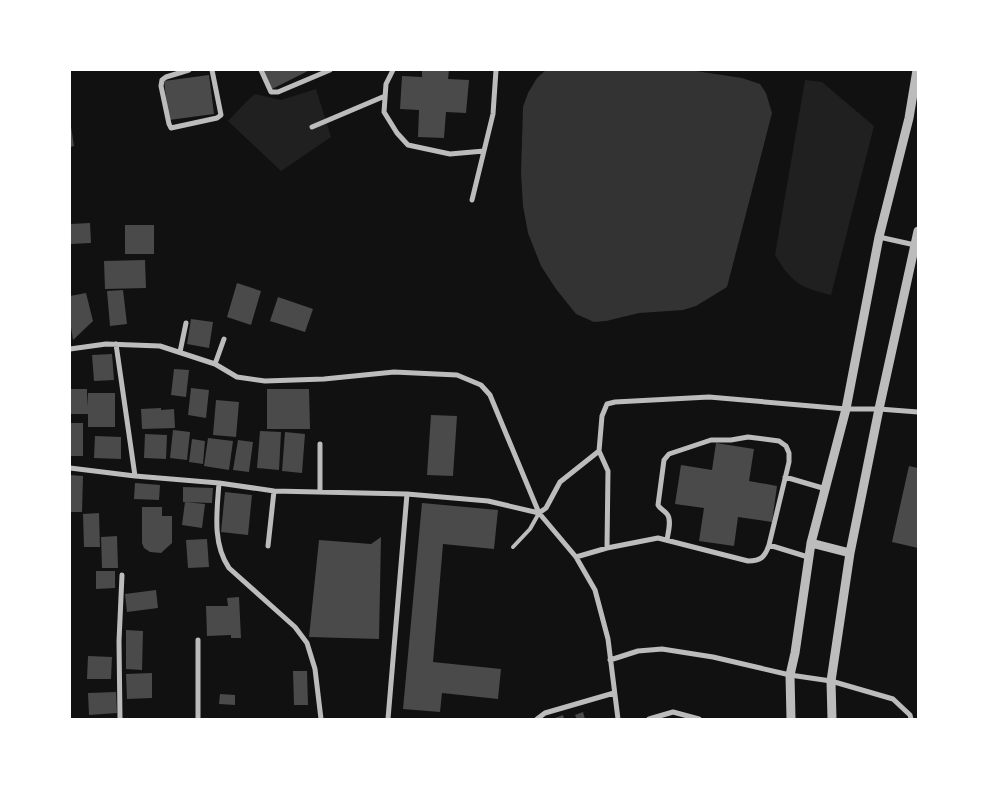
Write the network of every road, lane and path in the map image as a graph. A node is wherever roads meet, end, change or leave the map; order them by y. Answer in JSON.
{"nodes":[{"id":1,"x":189,"y":70,"type":"edge"},
{"id":2,"x":212,"y":70,"type":"edge"},
{"id":3,"x":261,"y":70,"type":"edge"},
{"id":4,"x":330,"y":70,"type":"edge"},
{"id":5,"x":393,"y":70,"type":"edge"},
{"id":6,"x":496,"y":70,"type":"edge"},
{"id":7,"x":917,"y":70,"type":"edge"},
{"id":8,"x":385,"y":96,"type":"junction"},
{"id":9,"x":312,"y":127,"type":"dead end"},
{"id":10,"x":484,"y":151,"type":"junction"},
{"id":11,"x":472,"y":200,"type":"dead end"},
{"id":12,"x":918,"y":232,"type":"edge"},
{"id":13,"x":879,"y":237,"type":"junction"},
{"id":14,"x":916,"y":245,"type":"edge"},
{"id":15,"x":186,"y":324,"type":"dead end"},
{"id":16,"x":224,"y":339,"type":"dead end"},
{"id":17,"x":116,"y":344,"type":"junction"},
{"id":18,"x":70,"y":348,"type":"edge"},
{"id":19,"x":180,"y":352,"type":"junction"},
{"id":20,"x":215,"y":364,"type":"junction"},
{"id":21,"x":846,"y":409,"type":"junction"},
{"id":22,"x":878,"y":409,"type":"junction"},
{"id":23,"x":918,"y":412,"type":"edge"},
{"id":24,"x":320,"y":444,"type":"dead end"},
{"id":25,"x":599,"y":451,"type":"junction"},
{"id":26,"x":70,"y":468,"type":"edge"},
{"id":27,"x":135,"y":476,"type":"junction"},
{"id":28,"x":786,"y":477,"type":"junction"},
{"id":29,"x":219,"y":483,"type":"junction"},
{"id":30,"x":826,"y":489,"type":"junction"},
{"id":31,"x":274,"y":491,"type":"junction"},
{"id":32,"x":320,"y":492,"type":"junction"},
{"id":33,"x":407,"y":494,"type":"junction"},
{"id":34,"x":538,"y":514,"type":"junction"},
{"id":35,"x":667,"y":540,"type":"junction"},
{"id":36,"x":811,"y":543,"type":"junction"},
{"id":37,"x":769,"y":545,"type":"junction"},
{"id":38,"x":268,"y":546,"type":"dead end"},
{"id":39,"x":513,"y":547,"type":"dead end"},
{"id":40,"x":608,"y":548,"type":"junction"},
{"id":41,"x":850,"y":553,"type":"junction"},
{"id":42,"x":576,"y":557,"type":"junction"},
{"id":43,"x":808,"y":557,"type":"junction"},
{"id":44,"x":122,"y":576,"type":"dead end"},
{"id":45,"x":198,"y":640,"type":"dead end"},
{"id":46,"x":610,"y":660,"type":"junction"},
{"id":47,"x":790,"y":675,"type":"junction"},
{"id":48,"x":831,"y":681,"type":"junction"},
{"id":49,"x":614,"y":693,"type":"junction"},
{"id":50,"x":120,"y":719,"type":"edge"},
{"id":51,"x":198,"y":719,"type":"edge"},
{"id":52,"x":321,"y":719,"type":"edge"},
{"id":53,"x":388,"y":719,"type":"edge"},
{"id":54,"x":537,"y":719,"type":"edge"},
{"id":55,"x":618,"y":719,"type":"edge"},
{"id":56,"x":649,"y":719,"type":"edge"},
{"id":57,"x":699,"y":719,"type":"edge"},
{"id":58,"x":791,"y":719,"type":"edge"},
{"id":59,"x":832,"y":719,"type":"edge"},
{"id":60,"x":911,"y":719,"type":"edge"}],
"edges":[{"from":1,"to":2,"type":"street"},
{"from":3,"to":4,"type":"street"},
{"from":5,"to":8,"type":"street"},
{"from":6,"to":10,"type":"street"},
{"from":7,"to":13,"type":"street"},
{"from":8,"to":9,"type":"street"},
{"from":8,"to":10,"type":"street"},
{"from":10,"to":11,"type":"street"},
{"from":12,"to":14,"type":"street"},
{"from":13,"to":14,"type":"street"},
{"from":13,"to":21,"type":"street"},
{"from":14,"to":22,"type":"street"},
{"from":15,"to":19,"type":"street"},
{"from":16,"to":20,"type":"street"},
{"from":17,"to":18,"type":"street"},
{"from":17,"to":19,"type":"street"},
{"from":17,"to":27,"type":"street"},
{"from":19,"to":20,"type":"street"},
{"from":20,"to":34,"type":"street"},
{"from":21,"to":22,"type":"street"},
{"from":21,"to":25,"type":"street"},
{"from":21,"to":30,"type":"street"},
{"from":22,"to":23,"type":"street"},
{"from":22,"to":41,"type":"street"},
{"from":24,"to":32,"type":"street"},
{"from":25,"to":34,"type":"street"},
{"from":25,"to":40,"type":"street"},
{"from":26,"to":27,"type":"street"},
{"from":27,"to":29,"type":"street"},
{"from":28,"to":30,"type":"street"},
{"from":28,"to":35,"type":"street"},
{"from":28,"to":37,"type":"street"},
{"from":29,"to":31,"type":"street"},
{"from":29,"to":52,"type":"street"},
{"from":30,"to":36,"type":"street"},
{"from":31,"to":32,"type":"street"},
{"from":31,"to":38,"type":"street"},
{"from":32,"to":33,"type":"street"},
{"from":33,"to":34,"type":"street"},
{"from":33,"to":53,"type":"street"},
{"from":34,"to":39,"type":"lane"},
{"from":34,"to":42,"type":"street"},
{"from":35,"to":37,"type":"street"},
{"from":35,"to":40,"type":"street"},
{"from":36,"to":41,"type":"street"},
{"from":36,"to":43,"type":"street"},
{"from":37,"to":43,"type":"street"},
{"from":40,"to":42,"type":"street"},
{"from":41,"to":48,"type":"street"},
{"from":42,"to":46,"type":"street"},
{"from":43,"to":47,"type":"street"},
{"from":44,"to":50,"type":"street"},
{"from":45,"to":51,"type":"street"},
{"from":46,"to":47,"type":"street"},
{"from":46,"to":49,"type":"street"},
{"from":47,"to":48,"type":"street"},
{"from":47,"to":58,"type":"street"},
{"from":48,"to":59,"type":"street"},
{"from":48,"to":60,"type":"street"},
{"from":49,"to":54,"type":"street"},
{"from":49,"to":55,"type":"street"},
{"from":56,"to":57,"type":"street"}]}
